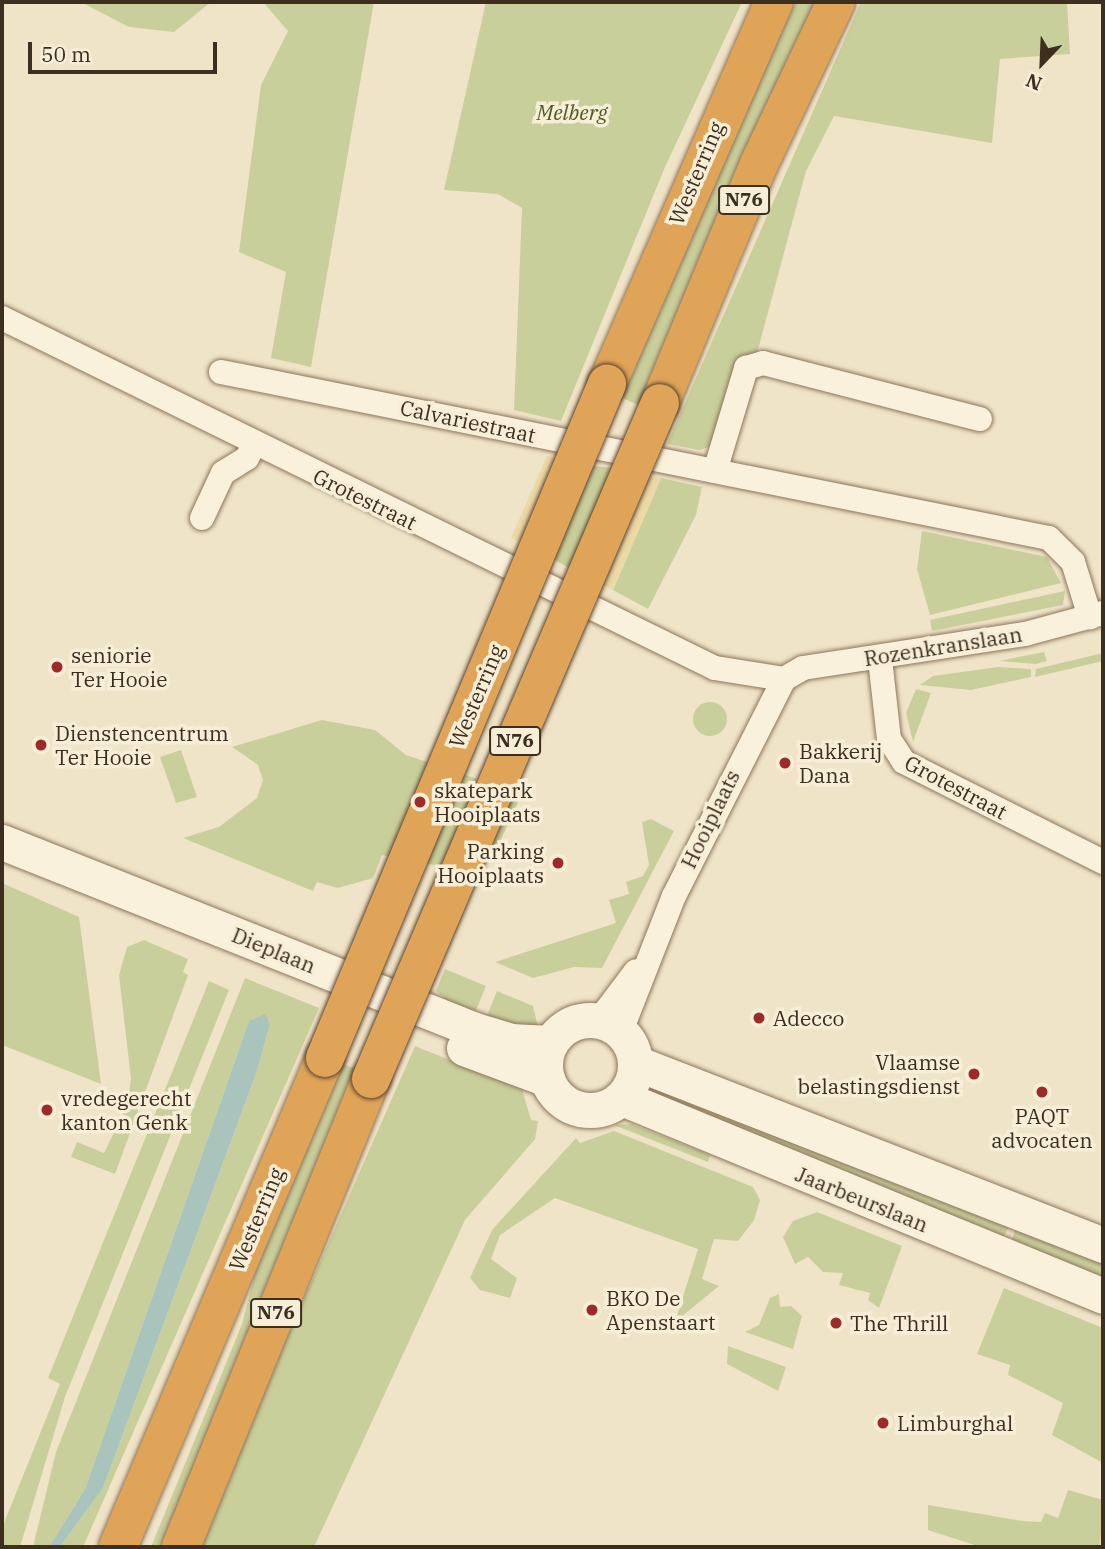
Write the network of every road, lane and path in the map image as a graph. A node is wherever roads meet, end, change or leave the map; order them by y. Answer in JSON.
{"nodes":[{"id":1,"x":774,"y":2,"type":"edge"},
{"id":2,"x":836,"y":2,"type":"edge"},
{"id":3,"x":2,"y":318,"type":"edge"},
{"id":4,"x":221,"y":372,"type":"dead end"},
{"id":5,"x":979,"y":419,"type":"dead end"},
{"id":6,"x":254,"y":444,"type":"junction"},
{"id":7,"x":715,"y":471,"type":"junction"},
{"id":8,"x":202,"y":518,"type":"dead end"},
{"id":9,"x":1096,"y":615,"type":"edge"},
{"id":10,"x":880,"y":659,"type":"junction"},
{"id":11,"x":729,"y":674,"type":"junction"},
{"id":12,"x":784,"y":679,"type":"junction"},
{"id":13,"x":764,"y":712,"type":"junction"},
{"id":14,"x":2,"y":842,"type":"edge"},
{"id":15,"x":1103,"y":862,"type":"edge"},
{"id":16,"x":2,"y":866,"type":"edge"},
{"id":17,"x":610,"y":1026,"type":"junction"},
{"id":18,"x":550,"y":1043,"type":"junction"},
{"id":19,"x":636,"y":1063,"type":"junction"},
{"id":20,"x":547,"y":1079,"type":"junction"},
{"id":21,"x":622,"y":1098,"type":"junction"},
{"id":22,"x":1103,"y":1245,"type":"edge"},
{"id":23,"x":1103,"y":1296,"type":"edge"},
{"id":24,"x":118,"y":1547,"type":"edge"},
{"id":25,"x":181,"y":1547,"type":"edge"}],
"edges":[{"from":1,"to":24,"type":"highway","name":"Westerring","number":"N76","bridge":true},
{"from":2,"to":25,"type":"highway","number":"N76","bridge":true},
{"from":3,"to":6,"type":"street","name":"Grotestraat"},
{"from":4,"to":7,"type":"street","name":"Calvariestraat"},
{"from":5,"to":7,"type":"street"},
{"from":6,"to":8,"type":"street"},
{"from":6,"to":11,"type":"street","name":"Grotestraat"},
{"from":7,"to":9,"type":"street","name":"Calvariestraat"},
{"from":9,"to":10,"type":"street","name":"Rozenkranslaan"},
{"from":10,"to":12,"type":"street","name":"Rozenkranslaan"},
{"from":10,"to":15,"type":"street","name":"Grotestraat"},
{"from":11,"to":12,"type":"street","name":"Grotestraat"},
{"from":11,"to":13,"type":"street","name":"Grotestraat"},
{"from":12,"to":13,"type":"street","name":"Hooiplaats"},
{"from":13,"to":17,"type":"street","name":"Hooiplaats"},
{"from":14,"to":18,"type":"main road","name":"Dieplaan"},
{"from":16,"to":20,"type":"main road","name":"Dieplaan"},
{"from":17,"to":18,"type":"main road"},
{"from":17,"to":19,"type":"main road"},
{"from":18,"to":20,"type":"main road"},
{"from":19,"to":21,"type":"main road"},
{"from":19,"to":22,"type":"main road"},
{"from":20,"to":21,"type":"main road","name":"Dieplaan"},
{"from":21,"to":23,"type":"main road","name":"Jaarbeurslaan"}]}
